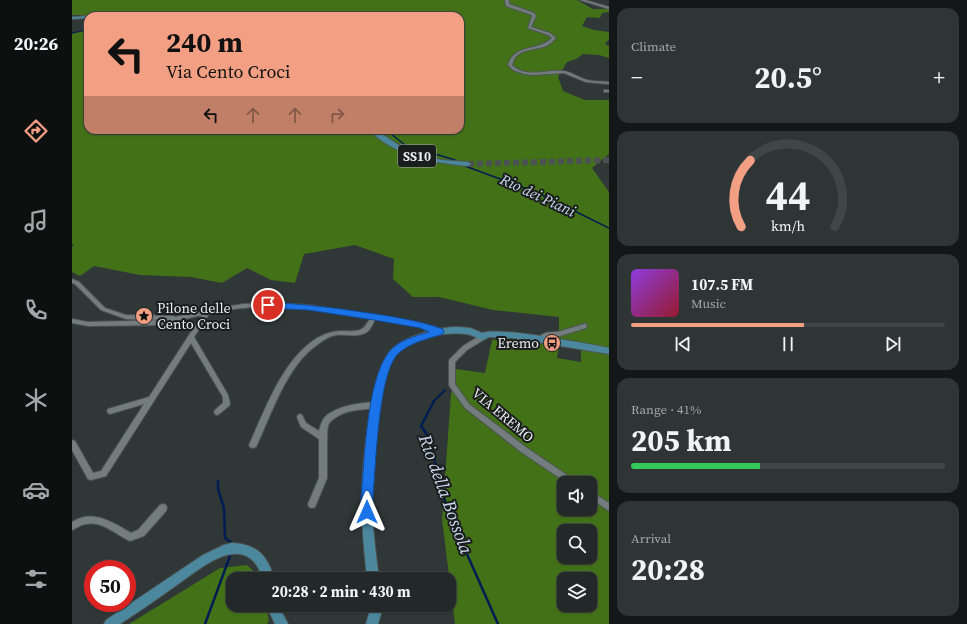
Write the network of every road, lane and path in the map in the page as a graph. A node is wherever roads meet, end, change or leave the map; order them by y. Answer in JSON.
{"nodes":[{"id":1,"x":507,"y":0,"type":"edge"},
{"id":2,"x":582,"y":0,"type":"edge"},
{"id":3,"x":592,"y":0,"type":"edge"},
{"id":4,"x":595,"y":3,"type":"junction"},
{"id":5,"x":609,"y":8,"type":"edge"},
{"id":6,"x":84,"y":17,"type":"edge"},
{"id":7,"x":72,"y":18,"type":"edge"},
{"id":8,"x":609,"y":83,"type":"edge"},
{"id":9,"x":377,"y":134,"type":"edge"},
{"id":10,"x":468,"y":164,"type":"tunnel mouth"},
{"id":11,"x":72,"y":281,"type":"edge"},
{"id":12,"x":207,"y":312,"type":"junction"},
{"id":13,"x":374,"y":317,"type":"junction"},
{"id":14,"x":178,"y":318,"type":"junction"},
{"id":15,"x":72,"y":321,"type":"edge"},
{"id":16,"x":584,"y":326,"type":"dead end"},
{"id":17,"x":440,"y":332,"type":"junction"},
{"id":18,"x":483,"y":335,"type":"junction"},
{"id":19,"x":191,"y":338,"type":"junction"},
{"id":20,"x":540,"y":339,"type":"junction"},
{"id":21,"x":609,"y":351,"type":"edge"},
{"id":22,"x":152,"y":399,"type":"junction"},
{"id":23,"x":376,"y":405,"type":"junction"},
{"id":24,"x":110,"y":411,"type":"dead end"},
{"id":25,"x":217,"y":412,"type":"dead end"},
{"id":26,"x":300,"y":417,"type":"dead end"},
{"id":27,"x":324,"y":438,"type":"junction"},
{"id":28,"x":72,"y":443,"type":"edge"},
{"id":29,"x":253,"y":446,"type":"dead end"},
{"id":30,"x":563,"y":476,"type":"edge"},
{"id":31,"x":597,"y":499,"type":"edge"},
{"id":32,"x":312,"y":504,"type":"dead end"},
{"id":33,"x":609,"y":507,"type":"edge"},
{"id":34,"x":163,"y":508,"type":"dead end"},
{"id":35,"x":72,"y":526,"type":"edge"},
{"id":36,"x":266,"y":572,"type":"edge"},
{"id":37,"x":372,"y":572,"type":"edge"},
{"id":38,"x":275,"y":612,"type":"edge"},
{"id":39,"x":375,"y":612,"type":"edge"},
{"id":40,"x":110,"y":624,"type":"edge"},
{"id":41,"x":282,"y":624,"type":"edge"},
{"id":42,"x":372,"y":624,"type":"edge"}],
"edges":[{"from":1,"to":8,"type":"street"},
{"from":2,"to":4,"type":"street"},
{"from":3,"to":4,"type":"street"},
{"from":4,"to":5,"type":"street"},
{"from":6,"to":7,"type":"main road"},
{"from":9,"to":10,"type":"main road","number":"SS10"},
{"from":11,"to":14,"type":"street"},
{"from":12,"to":13,"type":"street"},
{"from":12,"to":14,"type":"street"},
{"from":12,"to":19,"type":"street"},
{"from":13,"to":17,"type":"street"},
{"from":13,"to":29,"type":"street"},
{"from":14,"to":15,"type":"street"},
{"from":16,"to":20,"type":"street"},
{"from":17,"to":18,"type":"main road"},
{"from":17,"to":23,"type":"main road"},
{"from":18,"to":20,"type":"main road"},
{"from":18,"to":30,"type":"street","name":"VIA EREMO"},
{"from":19,"to":22,"type":"street"},
{"from":19,"to":25,"type":"street"},
{"from":20,"to":21,"type":"main road"},
{"from":22,"to":24,"type":"street"},
{"from":22,"to":28,"type":"street"},
{"from":23,"to":27,"type":"street"},
{"from":23,"to":37,"type":"main road"},
{"from":26,"to":27,"type":"street"},
{"from":27,"to":32,"type":"street"},
{"from":31,"to":33,"type":"street"},
{"from":34,"to":35,"type":"street"},
{"from":36,"to":40,"type":"main road"},
{"from":38,"to":41,"type":"main road"},
{"from":39,"to":42,"type":"main road"}]}
